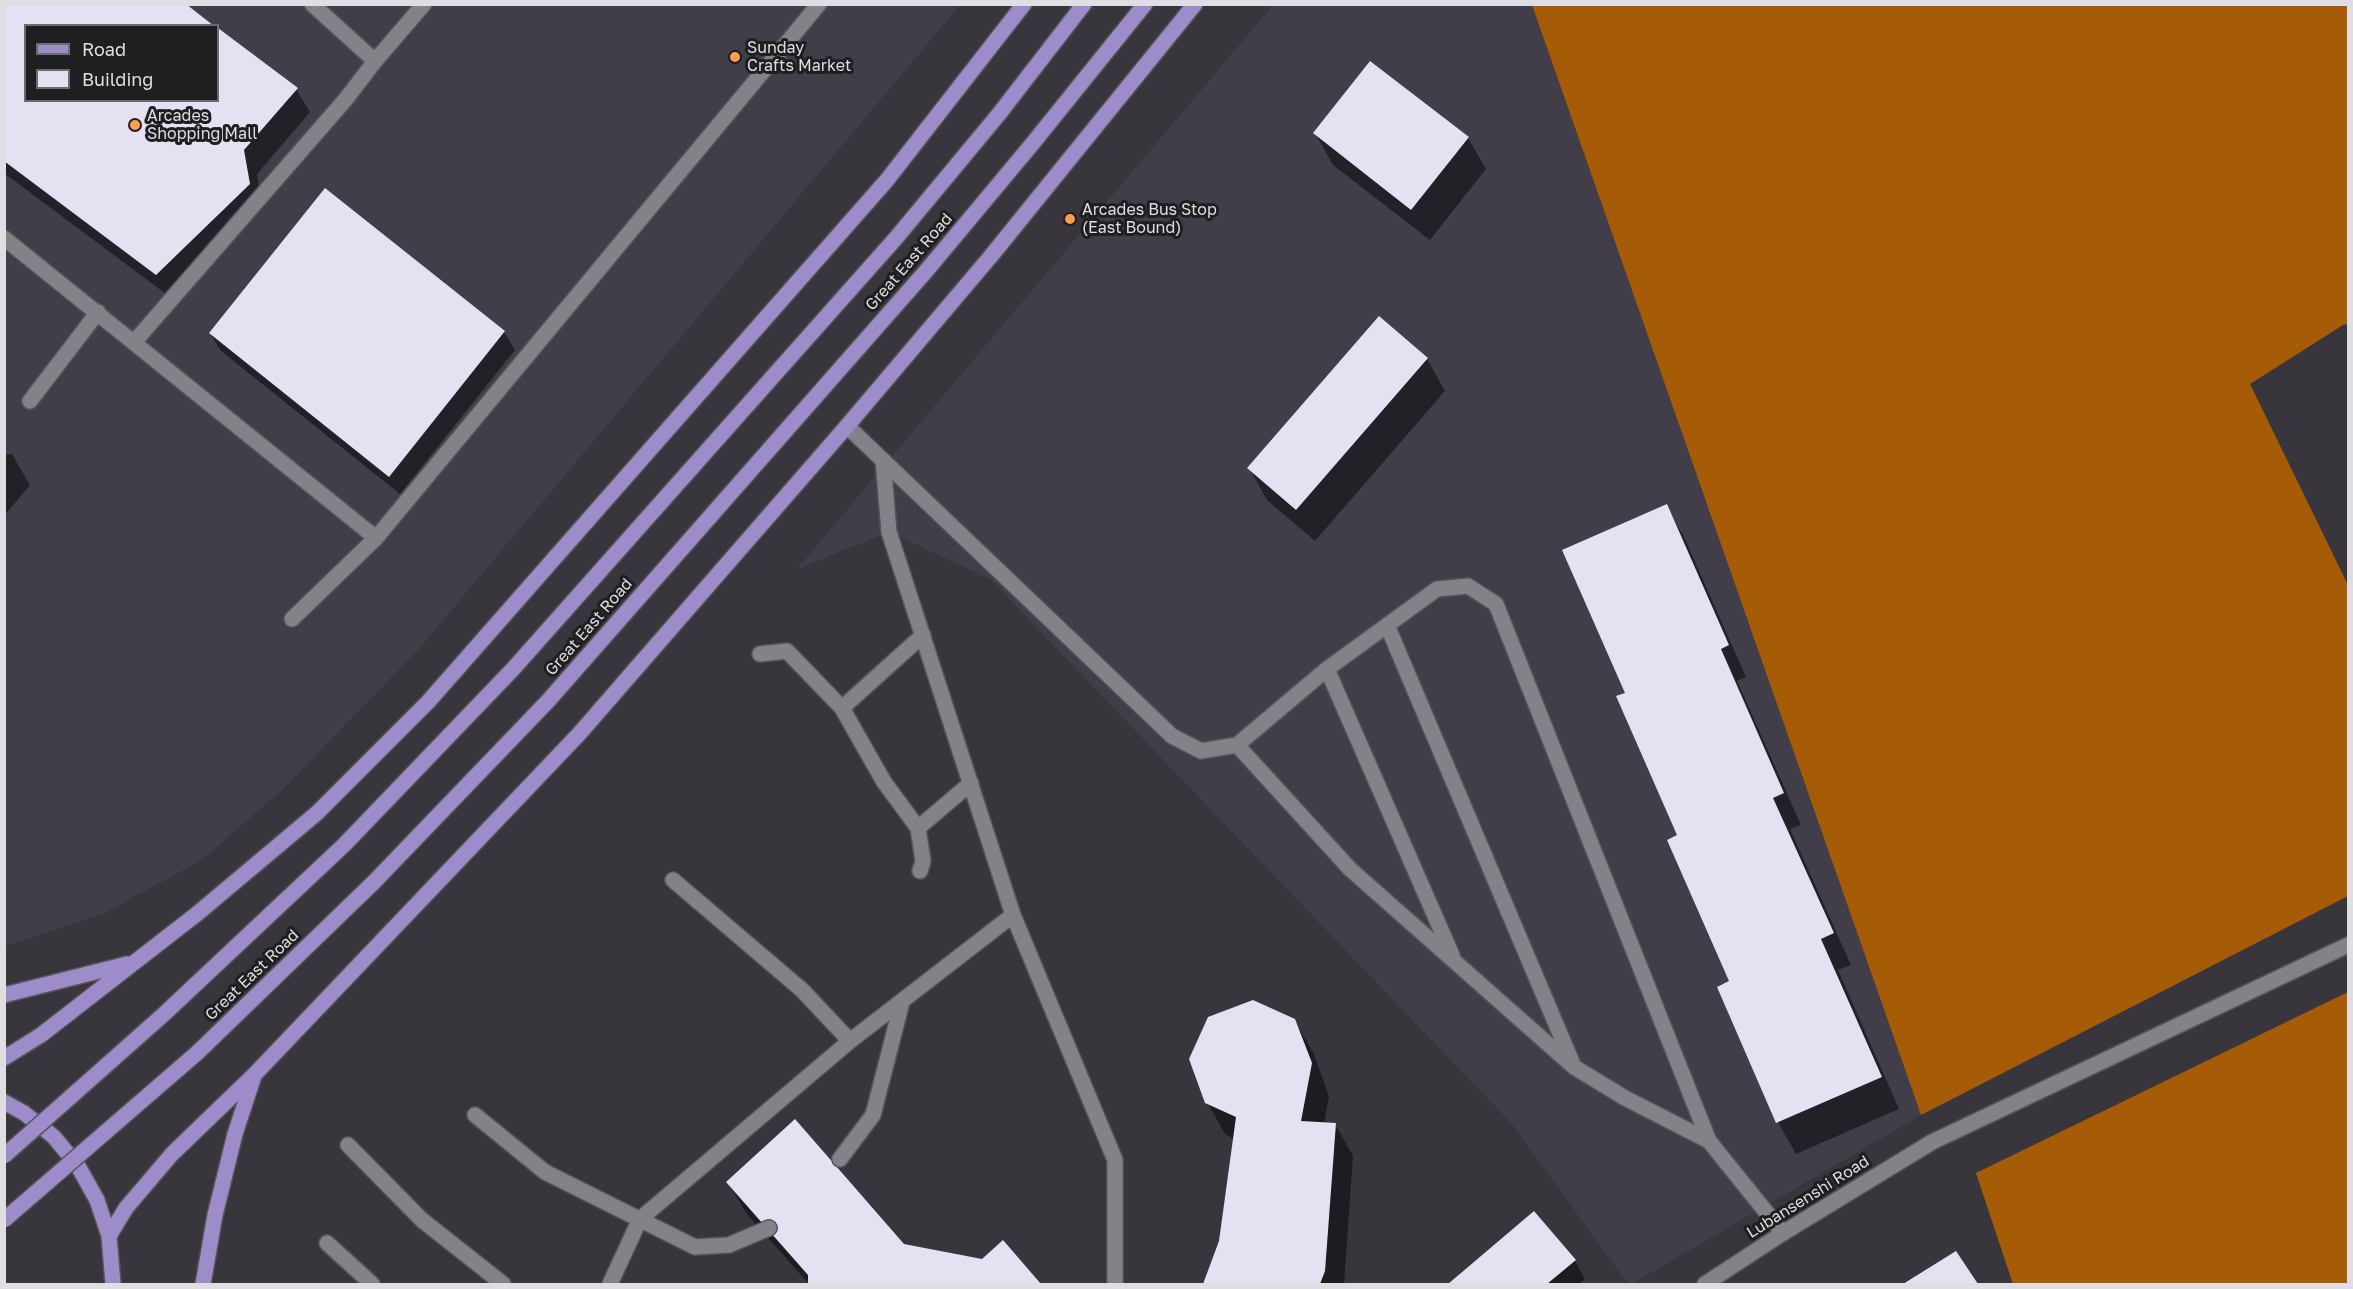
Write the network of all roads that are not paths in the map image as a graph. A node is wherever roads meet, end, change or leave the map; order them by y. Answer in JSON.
{"nodes":[{"id":1,"x":312,"y":4,"type":"edge"},
{"id":2,"x":424,"y":4,"type":"edge"},
{"id":3,"x":819,"y":4,"type":"edge"},
{"id":4,"x":1024,"y":4,"type":"edge"},
{"id":5,"x":1084,"y":4,"type":"edge"},
{"id":6,"x":1145,"y":4,"type":"edge"},
{"id":7,"x":1195,"y":4,"type":"edge"},
{"id":8,"x":375,"y":61,"type":"junction"},
{"id":9,"x":4,"y":238,"type":"edge"},
{"id":10,"x":98,"y":312,"type":"junction"},
{"id":11,"x":135,"y":342,"type":"junction"},
{"id":12,"x":30,"y":401,"type":"dead end"},
{"id":13,"x":847,"y":426,"type":"junction"},
{"id":14,"x":883,"y":460,"type":"junction"},
{"id":15,"x":376,"y":538,"type":"junction"},
{"id":16,"x":292,"y":620,"type":"dead end"},
{"id":17,"x":1387,"y":626,"type":"junction"},
{"id":18,"x":923,"y":635,"type":"junction"},
{"id":19,"x":760,"y":654,"type":"dead end"},
{"id":20,"x":1327,"y":669,"type":"junction"},
{"id":21,"x":843,"y":708,"type":"junction"},
{"id":22,"x":1237,"y":745,"type":"junction"},
{"id":23,"x":971,"y":783,"type":"junction"},
{"id":24,"x":918,"y":828,"type":"junction"},
{"id":25,"x":920,"y":871,"type":"dead end"},
{"id":26,"x":673,"y":880,"type":"dead end"},
{"id":27,"x":1013,"y":915,"type":"junction"},
{"id":28,"x":2349,"y":945,"type":"edge"},
{"id":29,"x":1455,"y":961,"type":"junction"},
{"id":30,"x":134,"y":963,"type":"junction"},
{"id":31,"x":4,"y":995,"type":"edge"},
{"id":32,"x":902,"y":1002,"type":"junction"},
{"id":33,"x":850,"y":1041,"type":"junction"},
{"id":34,"x":4,"y":1058,"type":"edge"},
{"id":35,"x":1574,"y":1067,"type":"junction"},
{"id":36,"x":255,"y":1074,"type":"junction"},
{"id":37,"x":4,"y":1102,"type":"edge"},
{"id":38,"x":475,"y":1115,"type":"dead end"},
{"id":39,"x":1708,"y":1142,"type":"junction"},
{"id":40,"x":348,"y":1145,"type":"dead end"},
{"id":41,"x":4,"y":1156,"type":"edge"},
{"id":42,"x":840,"y":1159,"type":"dead end"},
{"id":43,"x":639,"y":1219,"type":"junction"},
{"id":44,"x":4,"y":1220,"type":"edge"},
{"id":45,"x":769,"y":1228,"type":"dead end"},
{"id":46,"x":1783,"y":1233,"type":"junction"},
{"id":47,"x":109,"y":1236,"type":"junction"},
{"id":48,"x":327,"y":1243,"type":"dead end"},
{"id":49,"x":113,"y":1284,"type":"edge"},
{"id":50,"x":203,"y":1284,"type":"edge"},
{"id":51,"x":372,"y":1284,"type":"edge"},
{"id":52,"x":503,"y":1284,"type":"edge"},
{"id":53,"x":610,"y":1284,"type":"edge"},
{"id":54,"x":1115,"y":1284,"type":"edge"},
{"id":55,"x":1705,"y":1284,"type":"edge"}],
"edges":[{"from":1,"to":8,"type":"street"},
{"from":2,"to":8,"type":"street"},
{"from":3,"to":15,"type":"street"},
{"from":4,"to":30,"type":"main road"},
{"from":5,"to":41,"type":"main road","name":"Great East Road","bridge":true},
{"from":6,"to":44,"type":"main road","name":"Great East Road","bridge":true},
{"from":7,"to":13,"type":"main road"},
{"from":8,"to":11,"type":"street"},
{"from":9,"to":10,"type":"street"},
{"from":10,"to":11,"type":"street"},
{"from":10,"to":12,"type":"street"},
{"from":11,"to":15,"type":"street"},
{"from":13,"to":14,"type":"street"},
{"from":13,"to":36,"type":"main road"},
{"from":14,"to":18,"type":"street"},
{"from":14,"to":22,"type":"street"},
{"from":15,"to":16,"type":"street"},
{"from":17,"to":20,"type":"street"},
{"from":17,"to":35,"type":"street"},
{"from":17,"to":39,"type":"street"},
{"from":18,"to":21,"type":"street"},
{"from":18,"to":23,"type":"street"},
{"from":19,"to":21,"type":"street"},
{"from":20,"to":22,"type":"street"},
{"from":20,"to":29,"type":"street"},
{"from":21,"to":24,"type":"street"},
{"from":22,"to":29,"type":"street"},
{"from":23,"to":24,"type":"street"},
{"from":23,"to":27,"type":"street"},
{"from":24,"to":25,"type":"street"},
{"from":26,"to":33,"type":"street"},
{"from":27,"to":32,"type":"street"},
{"from":27,"to":54,"type":"street"},
{"from":28,"to":46,"type":"street","name":"Lubansenshi Road"},
{"from":29,"to":35,"type":"street"},
{"from":30,"to":31,"type":"main road"},
{"from":30,"to":34,"type":"main road"},
{"from":32,"to":33,"type":"street"},
{"from":32,"to":42,"type":"street"},
{"from":33,"to":43,"type":"street"},
{"from":35,"to":39,"type":"street"},
{"from":36,"to":47,"type":"main road"},
{"from":36,"to":50,"type":"main road"},
{"from":37,"to":47,"type":"main road"},
{"from":38,"to":43,"type":"street"},
{"from":39,"to":46,"type":"street"},
{"from":40,"to":52,"type":"street"},
{"from":43,"to":45,"type":"street"},
{"from":43,"to":53,"type":"street"},
{"from":46,"to":55,"type":"street","name":"Lubansenshi Road"},
{"from":47,"to":49,"type":"main road"},
{"from":48,"to":51,"type":"street"}]}
